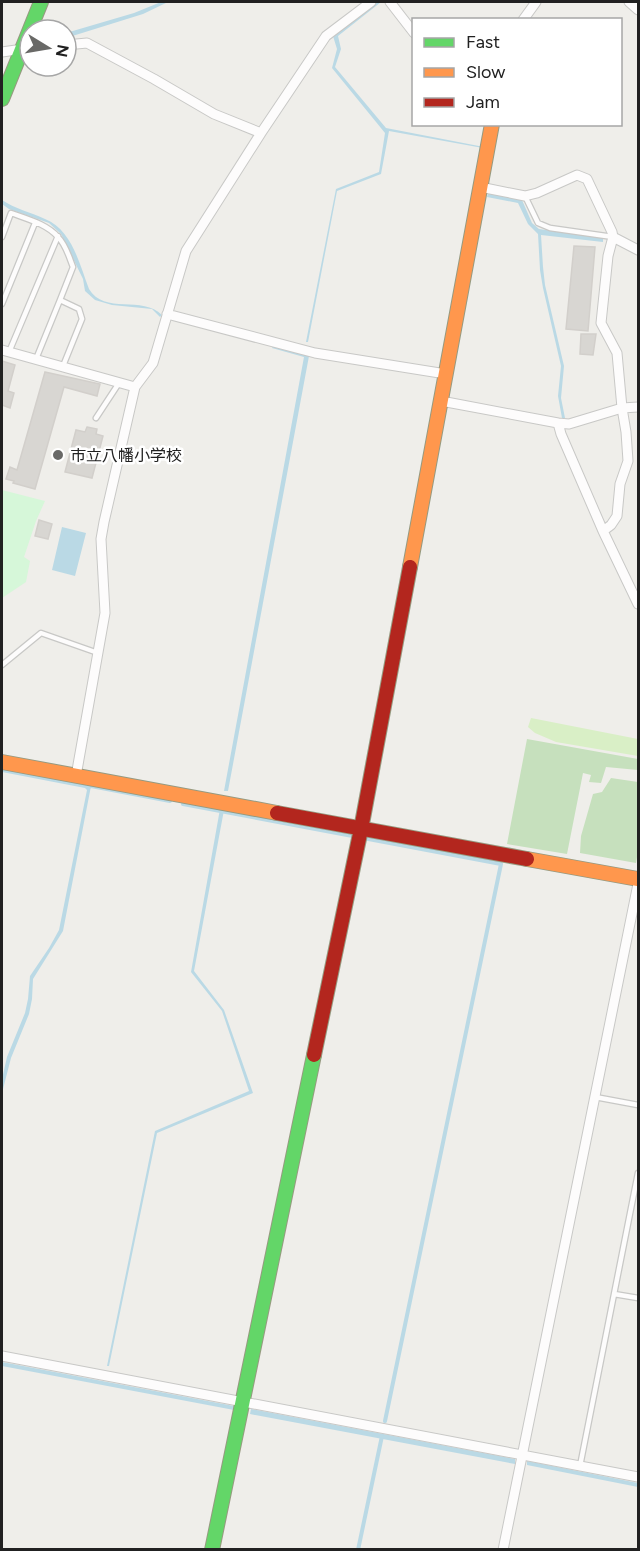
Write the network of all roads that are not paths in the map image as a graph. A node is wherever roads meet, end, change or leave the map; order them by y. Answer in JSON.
{"nodes":[{"id":1,"x":41,"y":2,"type":"edge"},
{"id":2,"x":371,"y":2,"type":"edge"},
{"id":3,"x":390,"y":2,"type":"edge"},
{"id":4,"x":536,"y":2,"type":"edge"},
{"id":5,"x":629,"y":2,"type":"edge"},
{"id":6,"x":639,"y":10,"type":"edge"},
{"id":7,"x":36,"y":18,"type":"edge"},
{"id":8,"x":524,"y":18,"type":"edge"},
{"id":9,"x":412,"y":30,"type":"edge"},
{"id":10,"x":78,"y":44,"type":"edge"},
{"id":11,"x":18,"y":50,"type":"edge"},
{"id":12,"x":2,"y":52,"type":"edge"},
{"id":13,"x":18,"y":66,"type":"edge"},
{"id":14,"x":2,"y":99,"type":"edge"},
{"id":15,"x":492,"y":126,"type":"edge"},
{"id":16,"x":261,"y":133,"type":"junction"},
{"id":17,"x":480,"y":187,"type":"junction"},
{"id":18,"x":525,"y":196,"type":"junction"},
{"id":19,"x":35,"y":223,"type":"junction"},
{"id":20,"x":58,"y":236,"type":"junction"},
{"id":21,"x":2,"y":237,"type":"edge"},
{"id":22,"x":613,"y":237,"type":"junction"},
{"id":23,"x":639,"y":250,"type":"edge"},
{"id":24,"x":60,"y":300,"type":"junction"},
{"id":25,"x":2,"y":304,"type":"edge"},
{"id":26,"x":167,"y":314,"type":"junction"},
{"id":27,"x":5,"y":351,"type":"edge"},
{"id":28,"x":35,"y":360,"type":"junction"},
{"id":29,"x":62,"y":368,"type":"junction"},
{"id":30,"x":446,"y":374,"type":"junction"},
{"id":31,"x":119,"y":383,"type":"junction"},
{"id":32,"x":135,"y":387,"type":"junction"},
{"id":33,"x":441,"y":401,"type":"junction"},
{"id":34,"x":639,"y":407,"type":"edge"},
{"id":35,"x":622,"y":408,"type":"junction"},
{"id":36,"x":96,"y":418,"type":"dead end"},
{"id":37,"x":558,"y":423,"type":"junction"},
{"id":38,"x":603,"y":531,"type":"junction"},
{"id":39,"x":639,"y":604,"type":"edge"},
{"id":40,"x":99,"y":653,"type":"junction"},
{"id":41,"x":2,"y":665,"type":"edge"},
{"id":42,"x":2,"y":762,"type":"edge"},
{"id":43,"x":76,"y":776,"type":"junction"},
{"id":44,"x":361,"y":829,"type":"junction"},
{"id":45,"x":639,"y":879,"type":"edge"},
{"id":46,"x":639,"y":884,"type":"edge"},
{"id":47,"x":595,"y":1097,"type":"junction"},
{"id":48,"x":639,"y":1105,"type":"edge"},
{"id":49,"x":639,"y":1173,"type":"edge"},
{"id":50,"x":614,"y":1294,"type":"junction"},
{"id":51,"x":639,"y":1299,"type":"edge"},
{"id":52,"x":2,"y":1356,"type":"edge"},
{"id":53,"x":241,"y":1402,"type":"junction"},
{"id":54,"x":522,"y":1455,"type":"junction"},
{"id":55,"x":580,"y":1466,"type":"junction"},
{"id":56,"x":639,"y":1477,"type":"edge"},
{"id":57,"x":212,"y":1550,"type":"edge"},
{"id":58,"x":503,"y":1550,"type":"edge"}],
"edges":[{"from":1,"to":7,"type":"street"},
{"from":2,"to":16,"type":"street"},
{"from":3,"to":9,"type":"street"},
{"from":4,"to":8,"type":"street"},
{"from":5,"to":6,"type":"street"},
{"from":10,"to":16,"type":"street"},
{"from":11,"to":12,"type":"street"},
{"from":13,"to":14,"type":"street"},
{"from":15,"to":17,"type":"street"},
{"from":16,"to":26,"type":"street"},
{"from":17,"to":18,"type":"street"},
{"from":17,"to":30,"type":"street"},
{"from":18,"to":22,"type":"lane"},
{"from":18,"to":22,"type":"street"},
{"from":19,"to":20,"type":"lane"},
{"from":19,"to":21,"type":"lane"},
{"from":19,"to":25,"type":"lane"},
{"from":20,"to":24,"type":"lane"},
{"from":20,"to":27,"type":"lane"},
{"from":22,"to":23,"type":"street"},
{"from":22,"to":35,"type":"street"},
{"from":24,"to":28,"type":"lane"},
{"from":24,"to":29,"type":"lane"},
{"from":26,"to":30,"type":"street"},
{"from":26,"to":32,"type":"street"},
{"from":27,"to":28,"type":"street"},
{"from":28,"to":29,"type":"street"},
{"from":29,"to":31,"type":"street"},
{"from":30,"to":33,"type":"street"},
{"from":31,"to":32,"type":"street"},
{"from":31,"to":36,"type":"lane"},
{"from":32,"to":40,"type":"street"},
{"from":33,"to":37,"type":"street"},
{"from":33,"to":44,"type":"street"},
{"from":34,"to":35,"type":"street"},
{"from":35,"to":37,"type":"street"},
{"from":35,"to":38,"type":"street"},
{"from":37,"to":38,"type":"street"},
{"from":38,"to":39,"type":"street"},
{"from":40,"to":41,"type":"lane"},
{"from":40,"to":43,"type":"street"},
{"from":42,"to":43,"type":"street"},
{"from":43,"to":44,"type":"street"},
{"from":44,"to":45,"type":"street"},
{"from":44,"to":53,"type":"street"},
{"from":46,"to":47,"type":"street"},
{"from":47,"to":48,"type":"lane"},
{"from":47,"to":54,"type":"street"},
{"from":49,"to":50,"type":"lane"},
{"from":50,"to":51,"type":"lane"},
{"from":50,"to":55,"type":"lane"},
{"from":52,"to":53,"type":"street"},
{"from":53,"to":54,"type":"street"},
{"from":53,"to":57,"type":"street"},
{"from":54,"to":55,"type":"street"},
{"from":54,"to":58,"type":"street"},
{"from":55,"to":56,"type":"street"}]}
